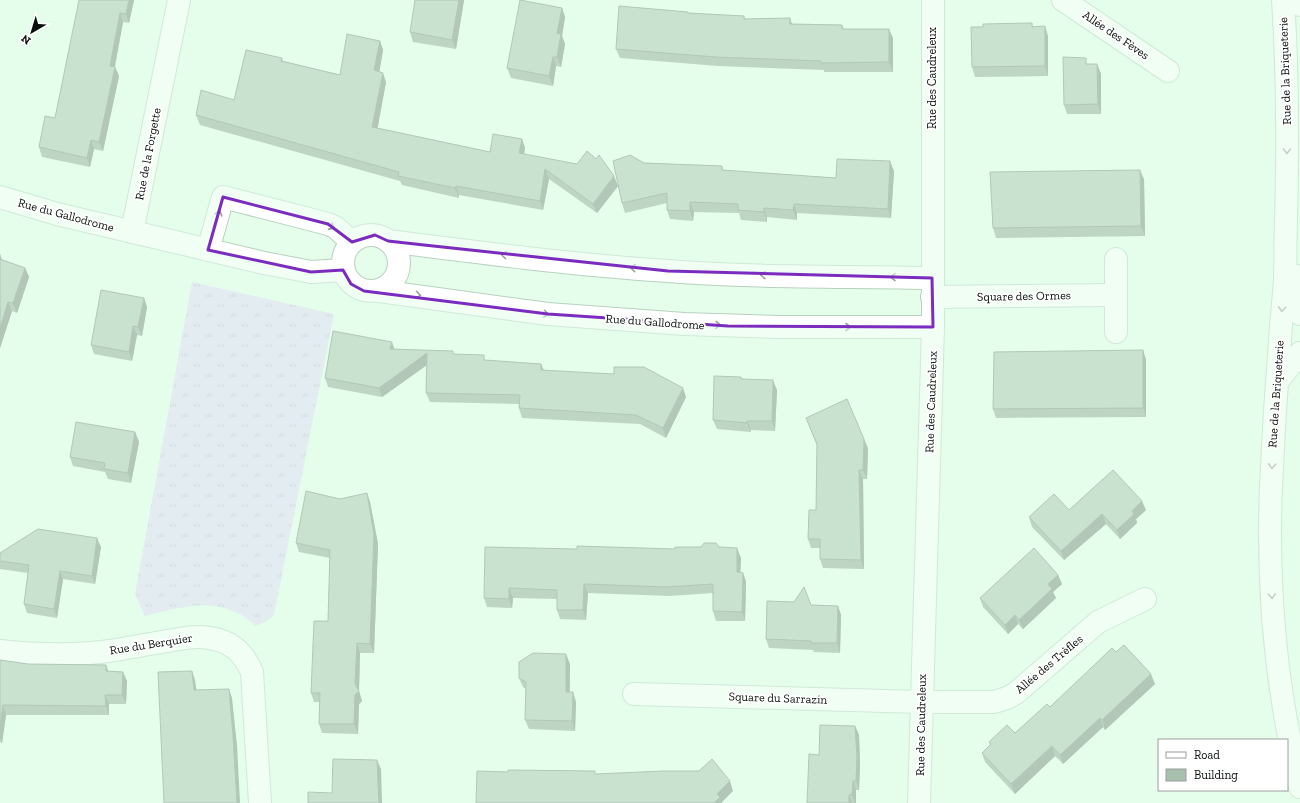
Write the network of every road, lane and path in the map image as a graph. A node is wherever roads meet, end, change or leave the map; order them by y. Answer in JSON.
{"nodes":[{"id":1,"x":179,"y":0,"type":"edge"},
{"id":2,"x":932,"y":0,"type":"edge"},
{"id":3,"x":1063,"y":0,"type":"edge"},
{"id":4,"x":1283,"y":0,"type":"edge"},
{"id":5,"x":1300,"y":0,"type":"edge"},
{"id":6,"x":1300,"y":4,"type":"edge"},
{"id":7,"x":1168,"y":71,"type":"dead end"},
{"id":8,"x":0,"y":197,"type":"edge"},
{"id":9,"x":132,"y":232,"type":"junction"},
{"id":10,"x":1285,"y":233,"type":"junction"},
{"id":11,"x":388,"y":241,"type":"junction"},
{"id":12,"x":352,"y":242,"type":"junction"},
{"id":13,"x":208,"y":250,"type":"junction"},
{"id":14,"x":1116,"y":259,"type":"dead end"},
{"id":15,"x":343,"y":270,"type":"junction"},
{"id":16,"x":932,"y":288,"type":"junction"},
{"id":17,"x":379,"y":291,"type":"junction"},
{"id":18,"x":1116,"y":295,"type":"junction"},
{"id":19,"x":1300,"y":314,"type":"edge"},
{"id":20,"x":933,"y":327,"type":"junction"},
{"id":21,"x":1116,"y":332,"type":"dead end"},
{"id":22,"x":1300,"y":353,"type":"edge"},
{"id":23,"x":1277,"y":382,"type":"junction"},
{"id":24,"x":1145,"y":599,"type":"dead end"},
{"id":25,"x":0,"y":651,"type":"edge"},
{"id":26,"x":634,"y":694,"type":"dead end"},
{"id":27,"x":921,"y":702,"type":"junction"},
{"id":28,"x":1300,"y":787,"type":"edge"},
{"id":29,"x":260,"y":803,"type":"edge"},
{"id":30,"x":919,"y":803,"type":"edge"}],
"edges":[{"from":1,"to":9,"type":"street","name":"Rue de la Forgette"},
{"from":2,"to":16,"type":"street","name":"Rue des Caudreleux"},
{"from":3,"to":7,"type":"street","name":"Allée des Fèves"},
{"from":4,"to":10,"type":"street","name":"Rue de la Briqueterie","one_way":true},
{"from":5,"to":6,"type":"street","name":"Rue de la Briqueterie"},
{"from":8,"to":9,"type":"street","name":"Rue du Gallodrome"},
{"from":9,"to":13,"type":"street"},
{"from":10,"to":19,"type":"street"},
{"from":10,"to":23,"type":"street","name":"Rue de la Briqueterie","one_way":true},
{"from":11,"to":12,"type":"street"},
{"from":16,"to":11,"type":"street","one_way":true},
{"from":11,"to":17,"type":"street"},
{"from":13,"to":12,"type":"street","one_way":true},
{"from":12,"to":15,"type":"street"},
{"from":13,"to":15,"type":"street"},
{"from":14,"to":18,"type":"street"},
{"from":15,"to":17,"type":"street"},
{"from":16,"to":18,"type":"street","name":"Square des Ormes"},
{"from":16,"to":20,"type":"street","name":"Rue des Caudreleux"},
{"from":17,"to":20,"type":"street","name":"Rue du Gallodrome","one_way":true},
{"from":18,"to":21,"type":"street"},
{"from":20,"to":27,"type":"street","name":"Rue des Caudreleux"},
{"from":22,"to":23,"type":"street"},
{"from":23,"to":28,"type":"street","name":"Rue de la Briqueterie","one_way":true},
{"from":24,"to":27,"type":"street","name":"Allée des Trèfles"},
{"from":25,"to":29,"type":"street","name":"Rue du Berquier"},
{"from":26,"to":27,"type":"street","name":"Square du Sarrazin"},
{"from":27,"to":30,"type":"street","name":"Rue des Caudreleux"}]}
